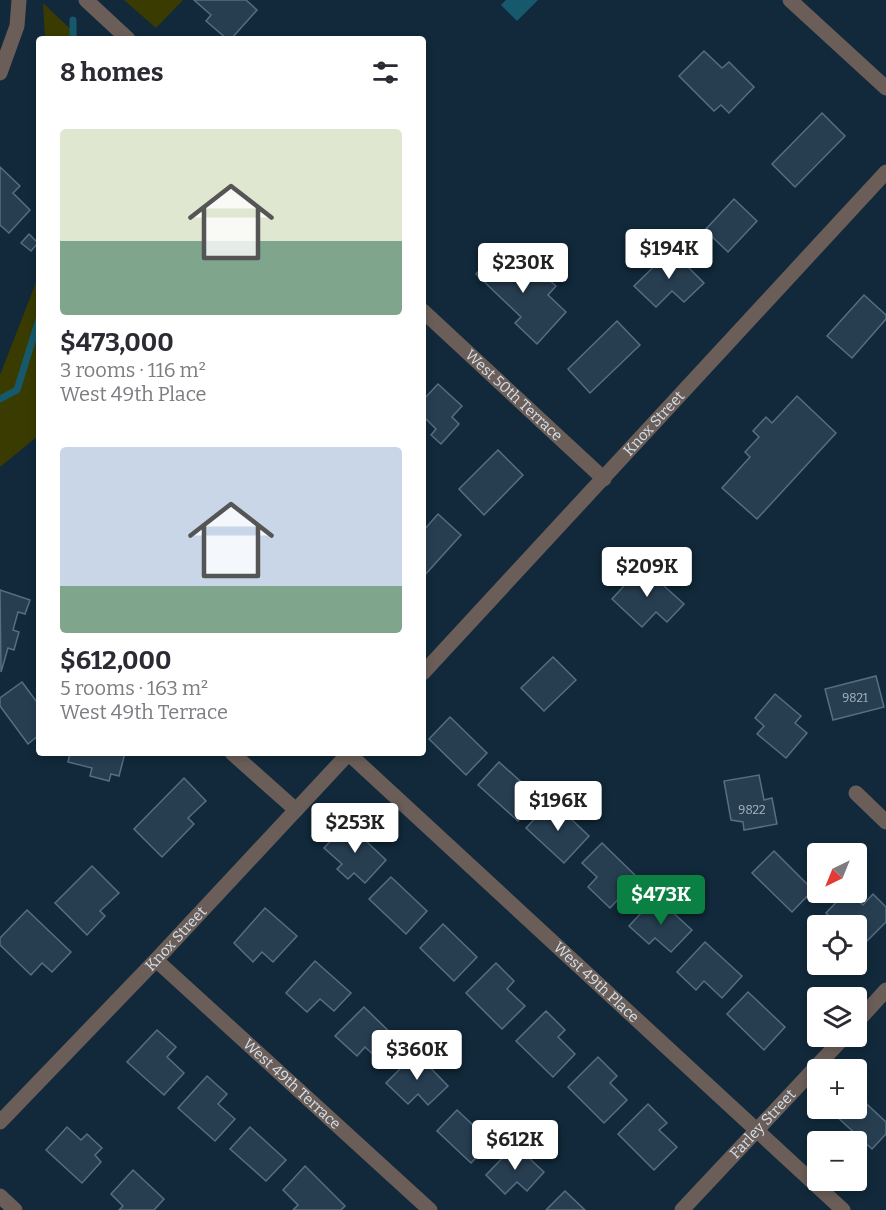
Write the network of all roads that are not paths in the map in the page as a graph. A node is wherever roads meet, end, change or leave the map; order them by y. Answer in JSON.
{"nodes":[{"id":1,"x":19,"y":0,"type":"edge"},
{"id":2,"x":86,"y":0,"type":"edge"},
{"id":3,"x":790,"y":0,"type":"edge"},
{"id":4,"x":125,"y":36,"type":"edge"},
{"id":5,"x":0,"y":73,"type":"edge"},
{"id":6,"x":886,"y":88,"type":"edge"},
{"id":7,"x":886,"y":172,"type":"edge"},
{"id":8,"x":426,"y":314,"type":"edge"},
{"id":9,"x":604,"y":479,"type":"junction"},
{"id":10,"x":426,"y":670,"type":"edge"},
{"id":11,"x":235,"y":756,"type":"edge"},
{"id":12,"x":345,"y":756,"type":"edge"},
{"id":13,"x":351,"y":756,"type":"edge"},
{"id":14,"x":856,"y":793,"type":"dead end"},
{"id":15,"x":296,"y":810,"type":"junction"},
{"id":16,"x":886,"y":822,"type":"edge"},
{"id":17,"x":156,"y":960,"type":"junction"},
{"id":18,"x":886,"y":990,"type":"edge"},
{"id":19,"x":867,"y":1011,"type":"edge"},
{"id":20,"x":834,"y":1047,"type":"edge"},
{"id":21,"x":0,"y":1122,"type":"edge"},
{"id":22,"x":758,"y":1131,"type":"junction"},
{"id":23,"x":0,"y":1196,"type":"edge"},
{"id":24,"x":15,"y":1210,"type":"edge"},
{"id":25,"x":430,"y":1210,"type":"edge"},
{"id":26,"x":682,"y":1210,"type":"edge"},
{"id":27,"x":843,"y":1210,"type":"edge"}],
"edges":[{"from":1,"to":5,"type":"street"},
{"from":2,"to":4,"type":"street"},
{"from":3,"to":6,"type":"street"},
{"from":7,"to":9,"type":"street","name":"Knox Street"},
{"from":8,"to":9,"type":"street","name":"West 50th Terrace"},
{"from":9,"to":10,"type":"street","name":"Knox Street"},
{"from":11,"to":15,"type":"street"},
{"from":12,"to":15,"type":"street","name":"Knox Street"},
{"from":13,"to":22,"type":"street","name":"West 49th Place"},
{"from":14,"to":16,"type":"street"},
{"from":15,"to":17,"type":"street","name":"Knox Street"},
{"from":17,"to":21,"type":"street","name":"Knox Street"},
{"from":17,"to":25,"type":"street","name":"West 49th Terrace"},
{"from":18,"to":19,"type":"street"},
{"from":20,"to":22,"type":"street","name":"Farley Street"},
{"from":22,"to":26,"type":"street","name":"Farley Street"},
{"from":22,"to":27,"type":"street","name":"West 49th Place"},
{"from":23,"to":24,"type":"street"}]}
